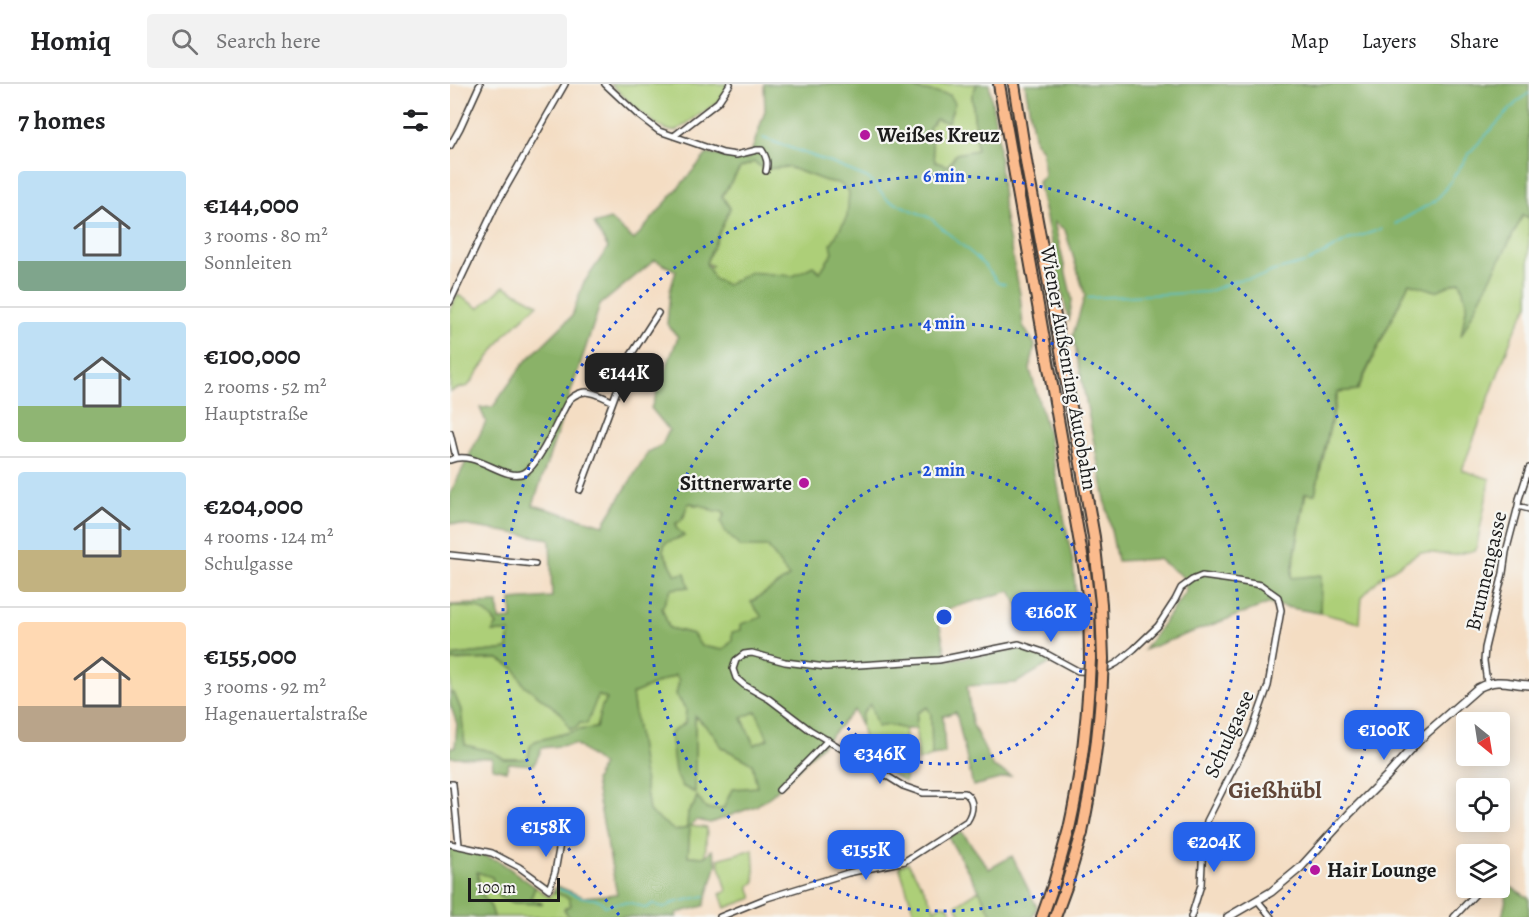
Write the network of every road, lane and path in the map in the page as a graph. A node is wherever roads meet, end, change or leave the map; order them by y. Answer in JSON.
{"nodes":[{"id":1,"x":480,"y":84,"type":"edge"},
{"id":2,"x":565,"y":84,"type":"edge"},
{"id":3,"x":605,"y":84,"type":"edge"},
{"id":4,"x":730,"y":84,"type":"edge"},
{"id":5,"x":999,"y":84,"type":"edge"},
{"id":6,"x":1014,"y":84,"type":"edge"},
{"id":7,"x":674,"y":136,"type":"junction"},
{"id":8,"x":450,"y":146,"type":"edge"},
{"id":9,"x":766,"y":171,"type":"dead end"},
{"id":10,"x":450,"y":302,"type":"edge"},
{"id":11,"x":658,"y":313,"type":"dead end"},
{"id":12,"x":612,"y":400,"type":"junction"},
{"id":13,"x":450,"y":433,"type":"edge"},
{"id":14,"x":453,"y":459,"type":"edge"},
{"id":15,"x":1529,"y":468,"type":"edge"},
{"id":16,"x":580,"y":490,"type":"dead end"},
{"id":17,"x":1518,"y":506,"type":"junction"},
{"id":18,"x":1529,"y":509,"type":"edge"},
{"id":19,"x":450,"y":555,"type":"edge"},
{"id":20,"x":535,"y":564,"type":"dead end"},
{"id":21,"x":1487,"y":683,"type":"junction"},
{"id":22,"x":1529,"y":685,"type":"edge"},
{"id":23,"x":828,"y":740,"type":"junction"},
{"id":24,"x":450,"y":784,"type":"edge"},
{"id":25,"x":779,"y":790,"type":"dead end"},
{"id":26,"x":562,"y":832,"type":"dead end"},
{"id":27,"x":450,"y":844,"type":"edge"},
{"id":28,"x":459,"y":845,"type":"junction"},
{"id":29,"x":1472,"y":898,"type":"edge"},
{"id":30,"x":1258,"y":901,"type":"junction"},
{"id":31,"x":720,"y":917,"type":"edge"},
{"id":32,"x":1042,"y":917,"type":"edge"},
{"id":33,"x":1055,"y":917,"type":"edge"},
{"id":34,"x":1191,"y":917,"type":"edge"},
{"id":35,"x":1228,"y":917,"type":"edge"},
{"id":36,"x":1271,"y":917,"type":"edge"},
{"id":37,"x":1454,"y":917,"type":"edge"}],
"edges":[{"from":1,"to":8,"type":"street"},
{"from":2,"to":10,"type":"street"},
{"from":3,"to":7,"type":"street"},
{"from":4,"to":7,"type":"street"},
{"from":5,"to":32,"type":"highway","name":"Wiener Außenring Autobahn","bridge":true},
{"from":6,"to":33,"type":"highway","name":"Wiener Außenring Autobahn","bridge":true},
{"from":7,"to":9,"type":"street"},
{"from":11,"to":12,"type":"street"},
{"from":12,"to":14,"type":"street"},
{"from":12,"to":16,"type":"street"},
{"from":13,"to":14,"type":"street"},
{"from":15,"to":17,"type":"street","name":"Brunnengasse"},
{"from":17,"to":18,"type":"street"},
{"from":17,"to":21,"type":"street","name":"Brunnengasse"},
{"from":19,"to":20,"type":"street"},
{"from":21,"to":22,"type":"street"},
{"from":21,"to":30,"type":"street"},
{"from":23,"to":25,"type":"street"},
{"from":23,"to":31,"type":"street"},
{"from":23,"to":34,"type":"street","name":"Schulgasse"},
{"from":24,"to":28,"type":"street"},
{"from":26,"to":28,"type":"street"},
{"from":27,"to":28,"type":"street"},
{"from":29,"to":37,"type":"street"},
{"from":30,"to":35,"type":"street"},
{"from":30,"to":36,"type":"street"}]}
